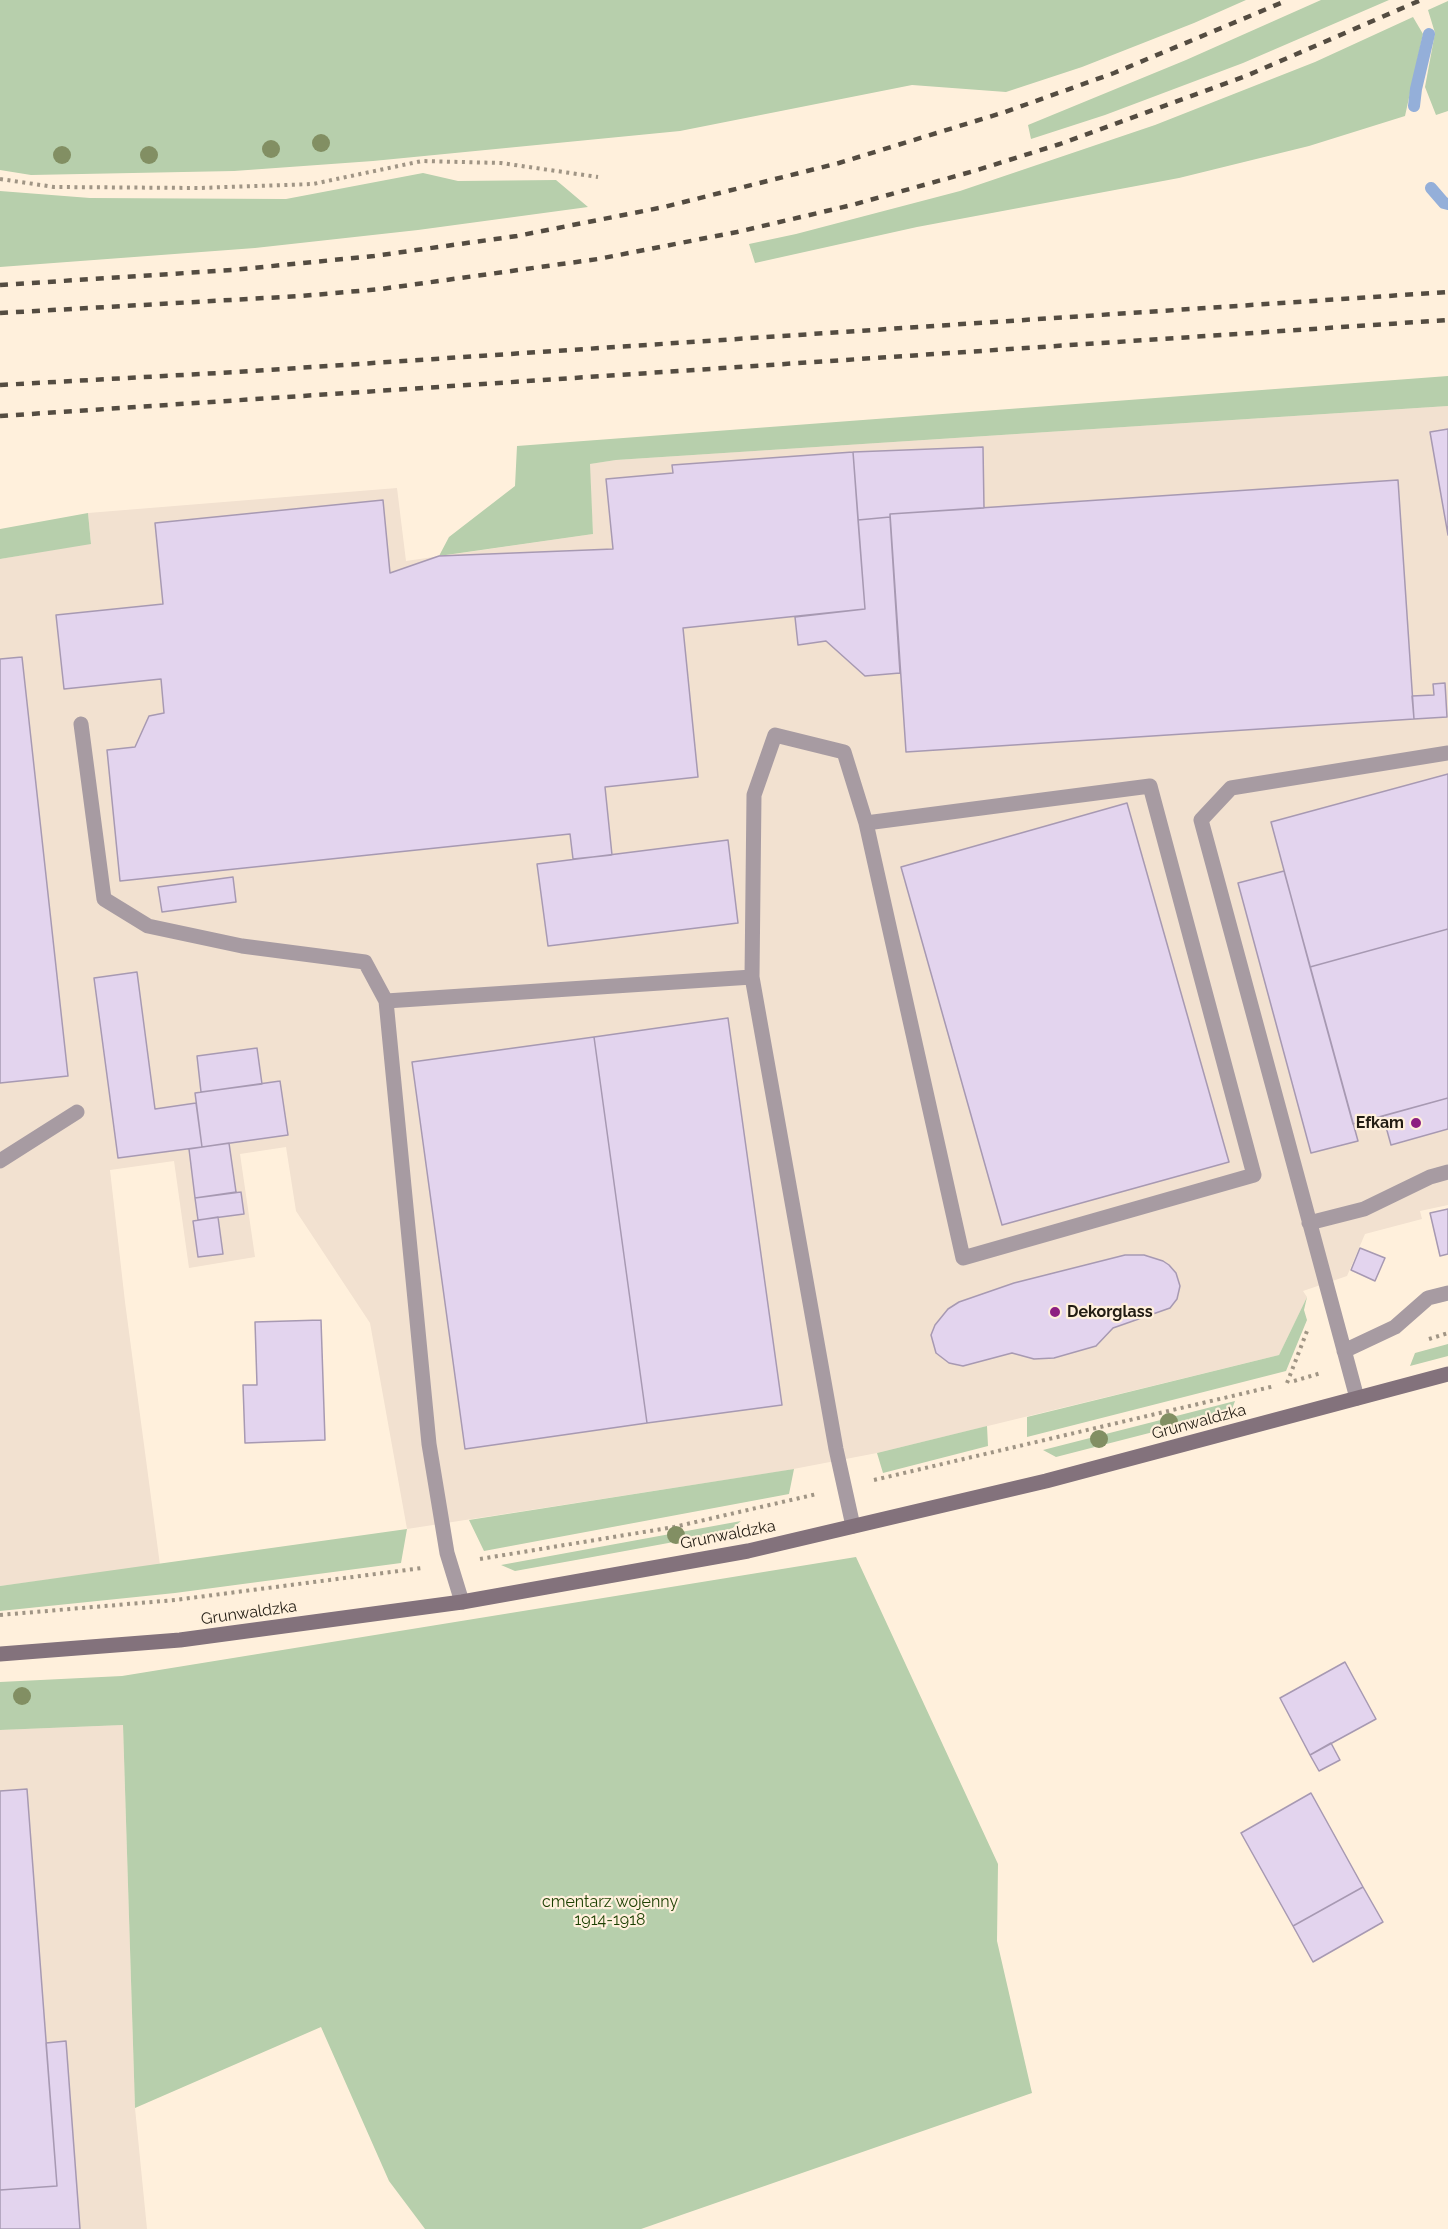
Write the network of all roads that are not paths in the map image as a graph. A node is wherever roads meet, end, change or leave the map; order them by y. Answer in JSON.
{"nodes":[{"id":1,"x":81,"y":724,"type":"dead end"},
{"id":2,"x":1448,"y":753,"type":"edge"},
{"id":3,"x":866,"y":823,"type":"junction"},
{"id":4,"x":752,"y":977,"type":"junction"},
{"id":5,"x":386,"y":1000,"type":"junction"},
{"id":6,"x":77,"y":1112,"type":"dead end"},
{"id":7,"x":0,"y":1161,"type":"edge"},
{"id":8,"x":1448,"y":1172,"type":"edge"},
{"id":9,"x":1309,"y":1223,"type":"junction"},
{"id":10,"x":1448,"y":1293,"type":"edge"},
{"id":11,"x":1346,"y":1358,"type":"junction"},
{"id":12,"x":1448,"y":1374,"type":"edge"},
{"id":13,"x":1357,"y":1398,"type":"junction"},
{"id":14,"x":853,"y":1526,"type":"junction"},
{"id":15,"x":462,"y":1602,"type":"junction"},
{"id":16,"x":0,"y":1654,"type":"edge"}],
"edges":[{"from":1,"to":5,"type":"lane"},
{"from":2,"to":9,"type":"lane"},
{"from":3,"to":3,"type":"lane"},
{"from":3,"to":4,"type":"lane"},
{"from":4,"to":5,"type":"lane"},
{"from":4,"to":14,"type":"lane"},
{"from":5,"to":15,"type":"lane"},
{"from":6,"to":7,"type":"lane"},
{"from":8,"to":9,"type":"lane"},
{"from":9,"to":11,"type":"lane"},
{"from":10,"to":11,"type":"lane"},
{"from":11,"to":13,"type":"lane"},
{"from":12,"to":13,"type":"main road","name":"Grunwaldzka"},
{"from":13,"to":14,"type":"main road","name":"Grunwaldzka"},
{"from":14,"to":15,"type":"main road","name":"Grunwaldzka"},
{"from":15,"to":16,"type":"main road","name":"Grunwaldzka"}]}
